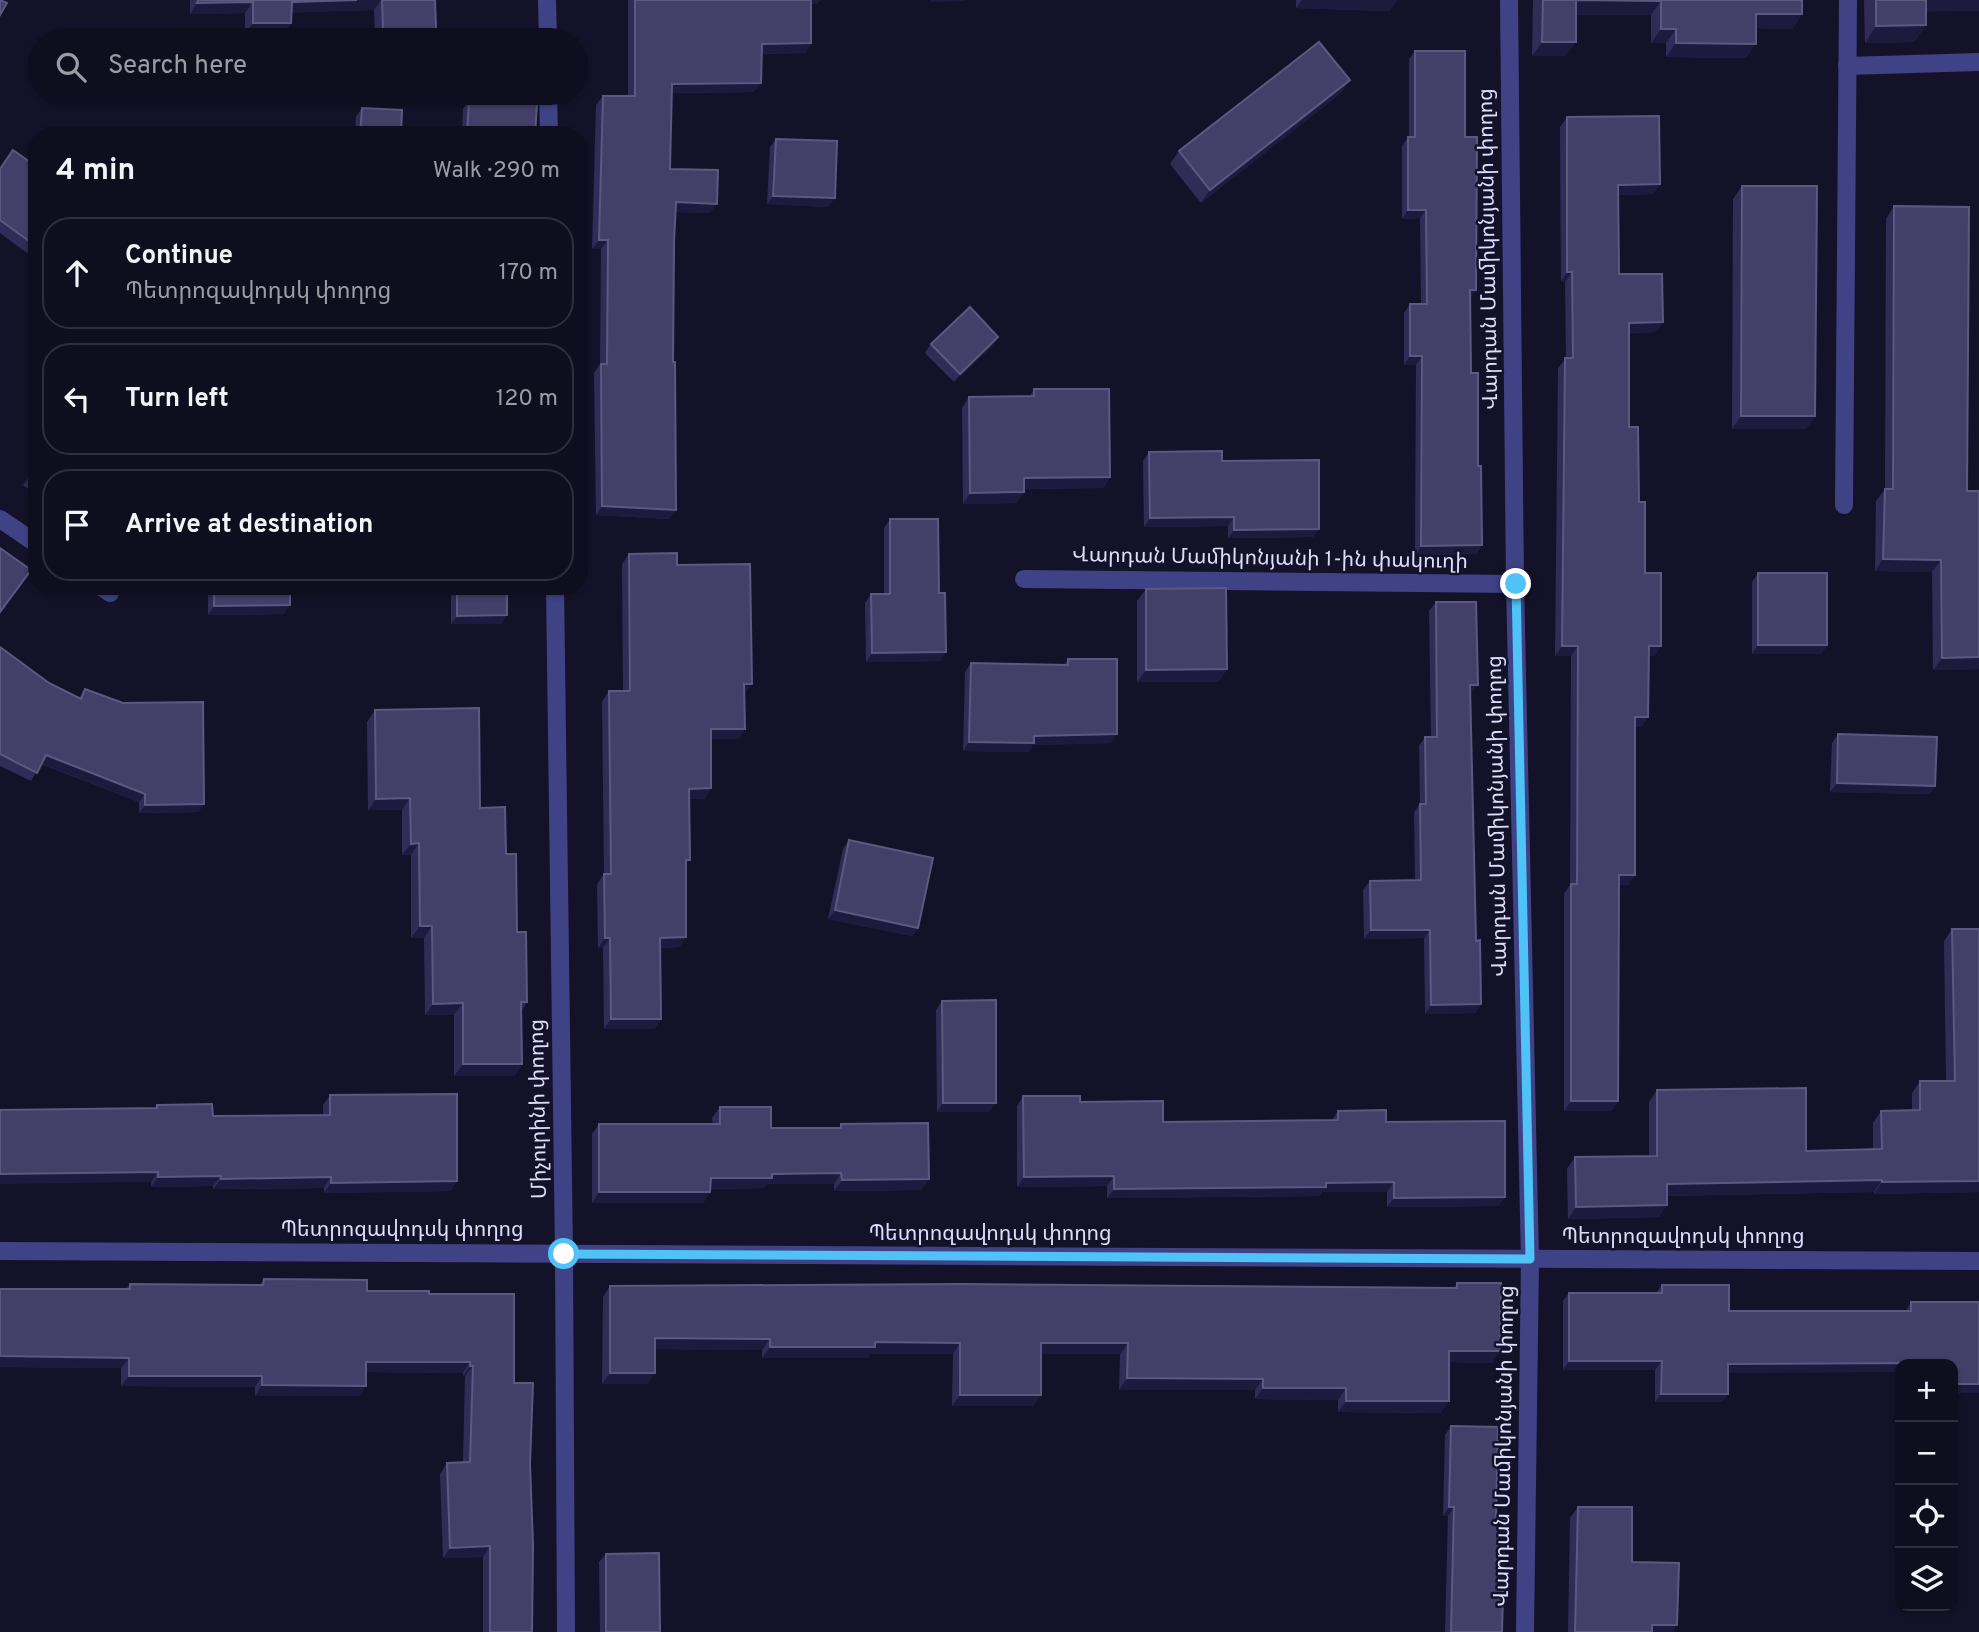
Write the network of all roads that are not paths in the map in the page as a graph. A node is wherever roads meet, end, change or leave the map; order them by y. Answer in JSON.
{"nodes":[{"id":1,"x":547,"y":0,"type":"edge"},
{"id":2,"x":1509,"y":0,"type":"edge"},
{"id":3,"x":1848,"y":0,"type":"edge"},
{"id":4,"x":548,"y":28,"type":"edge"},
{"id":5,"x":1979,"y":62,"type":"edge"},
{"id":6,"x":1847,"y":66,"type":"junction"},
{"id":7,"x":548,"y":105,"type":"edge"},
{"id":8,"x":549,"y":126,"type":"edge"},
{"id":9,"x":1844,"y":505,"type":"dead end"},
{"id":10,"x":0,"y":519,"type":"edge"},
{"id":11,"x":28,"y":538,"type":"edge"},
{"id":12,"x":1024,"y":579,"type":"dead end"},
{"id":13,"x":1516,"y":584,"type":"junction"},
{"id":14,"x":555,"y":595,"type":"edge"},
{"id":15,"x":0,"y":1251,"type":"edge"},
{"id":16,"x":564,"y":1254,"type":"junction"},
{"id":17,"x":1530,"y":1259,"type":"junction"},
{"id":18,"x":1979,"y":1261,"type":"edge"},
{"id":19,"x":566,"y":1632,"type":"edge"},
{"id":20,"x":1525,"y":1632,"type":"edge"}],
"edges":[{"from":1,"to":4,"type":"street"},
{"from":2,"to":13,"type":"street","name":"Վարդան Մամիկոնյանի փողոց"},
{"from":3,"to":6,"type":"street"},
{"from":5,"to":6,"type":"street"},
{"from":6,"to":9,"type":"street"},
{"from":7,"to":8,"type":"street"},
{"from":10,"to":11,"type":"street"},
{"from":12,"to":13,"type":"street","name":"Վարդան Մամիկոնյանի 1-ին փակուղի"},
{"from":13,"to":17,"type":"street","name":"Վարդան Մամիկոնյանի փողոց"},
{"from":14,"to":16,"type":"street","name":"Միչուրինի փողոց"},
{"from":15,"to":16,"type":"street","name":"Պետրոզավոդսկ փողոց"},
{"from":16,"to":17,"type":"street","name":"Պետրոզավոդսկ փողոց"},
{"from":16,"to":19,"type":"street","name":"Միչուրինի փողոց"},
{"from":17,"to":18,"type":"street","name":"Պետրոզավոդսկ փողոց"},
{"from":17,"to":20,"type":"street","name":"Վարդան Մամիկոնյանի փողոց"}]}
